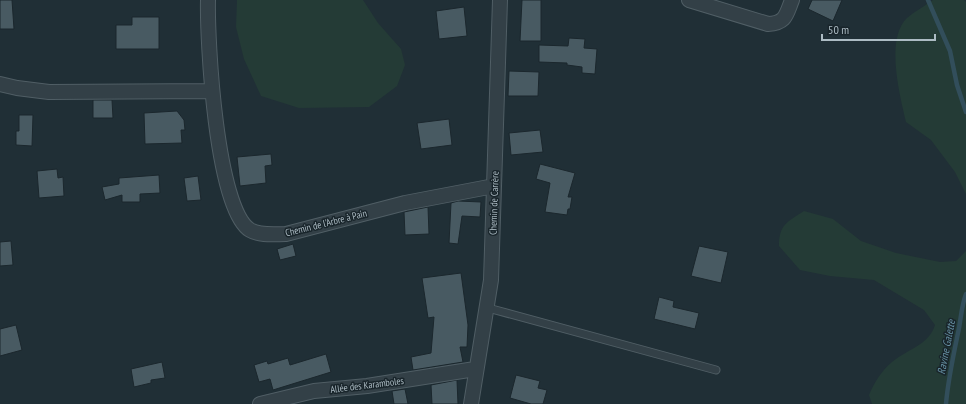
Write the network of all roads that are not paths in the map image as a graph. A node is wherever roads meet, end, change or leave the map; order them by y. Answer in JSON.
{"nodes":[{"id":1,"x":208,"y":0,"type":"edge"},
{"id":2,"x":500,"y":0,"type":"edge"},
{"id":3,"x":689,"y":0,"type":"edge"},
{"id":4,"x":792,"y":0,"type":"edge"},
{"id":5,"x":0,"y":84,"type":"edge"},
{"id":6,"x":212,"y":91,"type":"junction"},
{"id":7,"x":494,"y":186,"type":"junction"},
{"id":8,"x":488,"y":308,"type":"junction"},
{"id":9,"x":475,"y":369,"type":"junction"},
{"id":10,"x":716,"y":370,"type":"dead end"},
{"id":11,"x":260,"y":404,"type":"edge"},
{"id":12,"x":471,"y":404,"type":"edge"}],
"edges":[{"from":1,"to":6,"type":"street","name":"Chemin de l'Arbre à Pain"},
{"from":2,"to":7,"type":"street","name":"Chemin de Carrère"},
{"from":3,"to":4,"type":"street"},
{"from":5,"to":6,"type":"street"},
{"from":6,"to":7,"type":"street","name":"Chemin de l'Arbre à Pain"},
{"from":7,"to":8,"type":"street","name":"Chemin de Carrère"},
{"from":8,"to":9,"type":"street","name":"Chemin de Carrère"},
{"from":8,"to":10,"type":"lane"},
{"from":9,"to":11,"type":"street","name":"Allée des Karamboles"},
{"from":9,"to":12,"type":"street","name":"Chemin de Carrère"}]}
